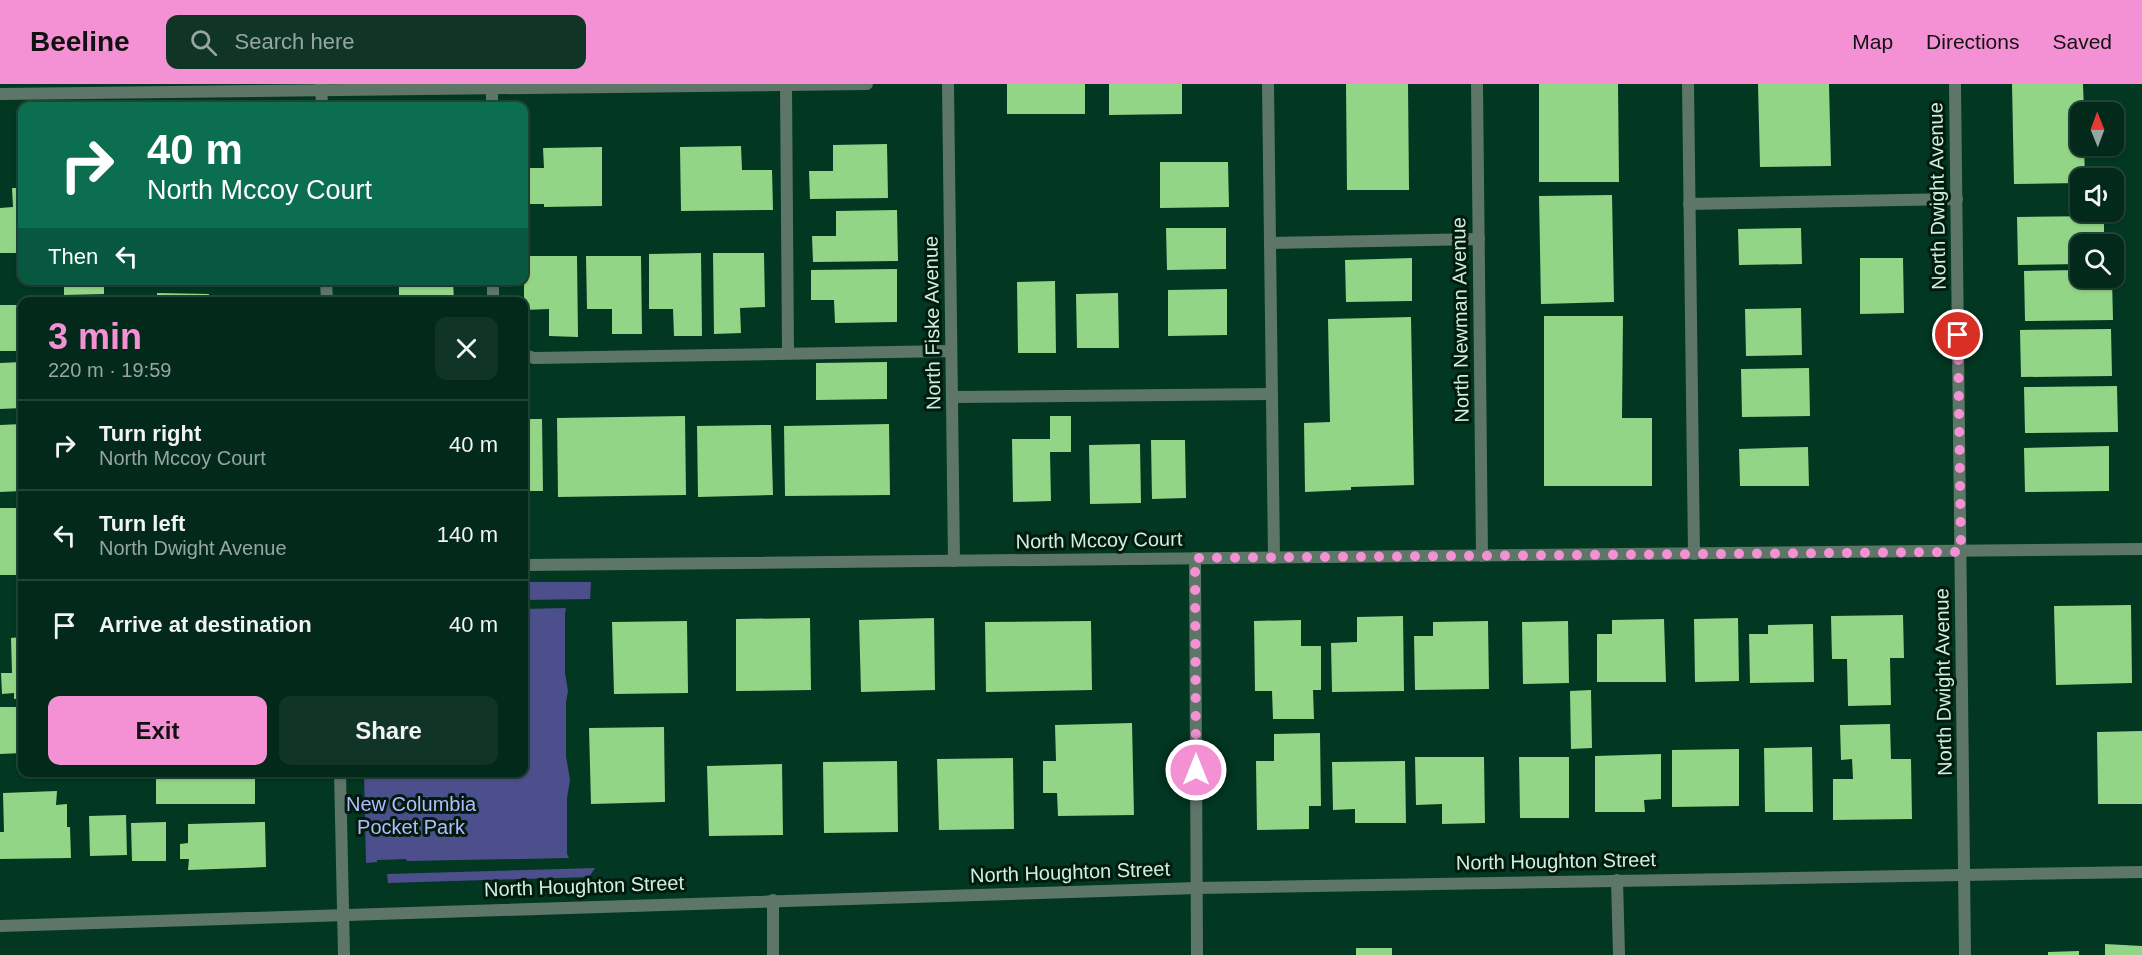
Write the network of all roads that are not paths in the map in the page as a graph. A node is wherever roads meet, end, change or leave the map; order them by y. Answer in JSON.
{"nodes":[{"id":1,"x":867,"y":84,"type":"edge"},
{"id":2,"x":948,"y":84,"type":"edge"},
{"id":3,"x":1268,"y":84,"type":"edge"},
{"id":4,"x":1477,"y":84,"type":"edge"},
{"id":5,"x":1688,"y":84,"type":"edge"},
{"id":6,"x":1955,"y":84,"type":"edge"},
{"id":7,"x":786,"y":85,"type":"edge"},
{"id":8,"x":321,"y":87,"type":"edge"},
{"id":9,"x":492,"y":88,"type":"junction"},
{"id":10,"x":0,"y":94,"type":"edge"},
{"id":11,"x":322,"y":102,"type":"edge"},
{"id":12,"x":492,"y":102,"type":"edge"},
{"id":13,"x":1957,"y":199,"type":"junction"},
{"id":14,"x":1689,"y":204,"type":"junction"},
{"id":15,"x":1479,"y":239,"type":"junction"},
{"id":16,"x":1270,"y":243,"type":"junction"},
{"id":17,"x":951,"y":351,"type":"junction"},
{"id":18,"x":788,"y":353,"type":"junction"},
{"id":19,"x":528,"y":357,"type":"edge"},
{"id":20,"x":1272,"y":394,"type":"junction"},
{"id":21,"x":952,"y":397,"type":"junction"},
{"id":22,"x":2142,"y":549,"type":"edge"},
{"id":23,"x":1961,"y":552,"type":"junction"},
{"id":24,"x":1694,"y":554,"type":"junction"},
{"id":25,"x":1482,"y":556,"type":"junction"},
{"id":26,"x":1195,"y":558,"type":"junction"},
{"id":27,"x":1274,"y":558,"type":"junction"},
{"id":28,"x":954,"y":561,"type":"junction"},
{"id":29,"x":528,"y":565,"type":"edge"},
{"id":30,"x":340,"y":777,"type":"edge"},
{"id":31,"x":2142,"y":872,"type":"edge"},
{"id":32,"x":1965,"y":874,"type":"junction"},
{"id":33,"x":1617,"y":880,"type":"junction"},
{"id":34,"x":1197,"y":888,"type":"junction"},
{"id":35,"x":773,"y":900,"type":"junction"},
{"id":36,"x":344,"y":914,"type":"junction"},
{"id":37,"x":0,"y":926,"type":"edge"},
{"id":38,"x":344,"y":955,"type":"edge"},
{"id":39,"x":773,"y":955,"type":"edge"},
{"id":40,"x":1197,"y":955,"type":"edge"},
{"id":41,"x":1619,"y":955,"type":"edge"},
{"id":42,"x":1965,"y":955,"type":"edge"}],
"edges":[{"from":1,"to":7,"type":"street"},
{"from":2,"to":17,"type":"street","name":"North Fiske Avenue"},
{"from":3,"to":16,"type":"street"},
{"from":4,"to":15,"type":"street","name":"North Newman Avenue"},
{"from":5,"to":14,"type":"street"},
{"from":6,"to":13,"type":"street","name":"North Dwight Avenue"},
{"from":7,"to":9,"type":"street"},
{"from":7,"to":18,"type":"street"},
{"from":8,"to":9,"type":"street"},
{"from":8,"to":10,"type":"street"},
{"from":8,"to":11,"type":"street"},
{"from":9,"to":12,"type":"street"},
{"from":13,"to":14,"type":"street"},
{"from":13,"to":23,"type":"street","name":"North Dwight Avenue"},
{"from":14,"to":24,"type":"street"},
{"from":15,"to":16,"type":"street"},
{"from":15,"to":25,"type":"street","name":"North Newman Avenue"},
{"from":16,"to":20,"type":"street"},
{"from":17,"to":18,"type":"street"},
{"from":17,"to":21,"type":"street","name":"North Fiske Avenue"},
{"from":18,"to":19,"type":"street"},
{"from":20,"to":21,"type":"street"},
{"from":20,"to":27,"type":"street"},
{"from":21,"to":28,"type":"street","name":"North Fiske Avenue"},
{"from":22,"to":23,"type":"street","name":"North Mccoy Court"},
{"from":23,"to":24,"type":"street","name":"North Mccoy Court"},
{"from":23,"to":32,"type":"street","name":"North Dwight Avenue"},
{"from":24,"to":25,"type":"street","name":"North Mccoy Court"},
{"from":25,"to":27,"type":"street","name":"North Mccoy Court"},
{"from":26,"to":27,"type":"street","name":"North Mccoy Court"},
{"from":26,"to":28,"type":"street","name":"North Mccoy Court"},
{"from":26,"to":34,"type":"street"},
{"from":28,"to":29,"type":"street","name":"North Mccoy Court"},
{"from":30,"to":36,"type":"street"},
{"from":31,"to":32,"type":"street","name":"North Houghton Street"},
{"from":32,"to":33,"type":"street","name":"North Houghton Street"},
{"from":32,"to":42,"type":"street","name":"North Dwight Avenue"},
{"from":33,"to":34,"type":"street","name":"North Houghton Street"},
{"from":33,"to":41,"type":"street"},
{"from":34,"to":35,"type":"street","name":"North Houghton Street"},
{"from":34,"to":40,"type":"street"},
{"from":35,"to":36,"type":"street","name":"North Houghton Street"},
{"from":35,"to":39,"type":"street"},
{"from":36,"to":37,"type":"street","name":"North Houghton Street"},
{"from":36,"to":38,"type":"street"}]}
